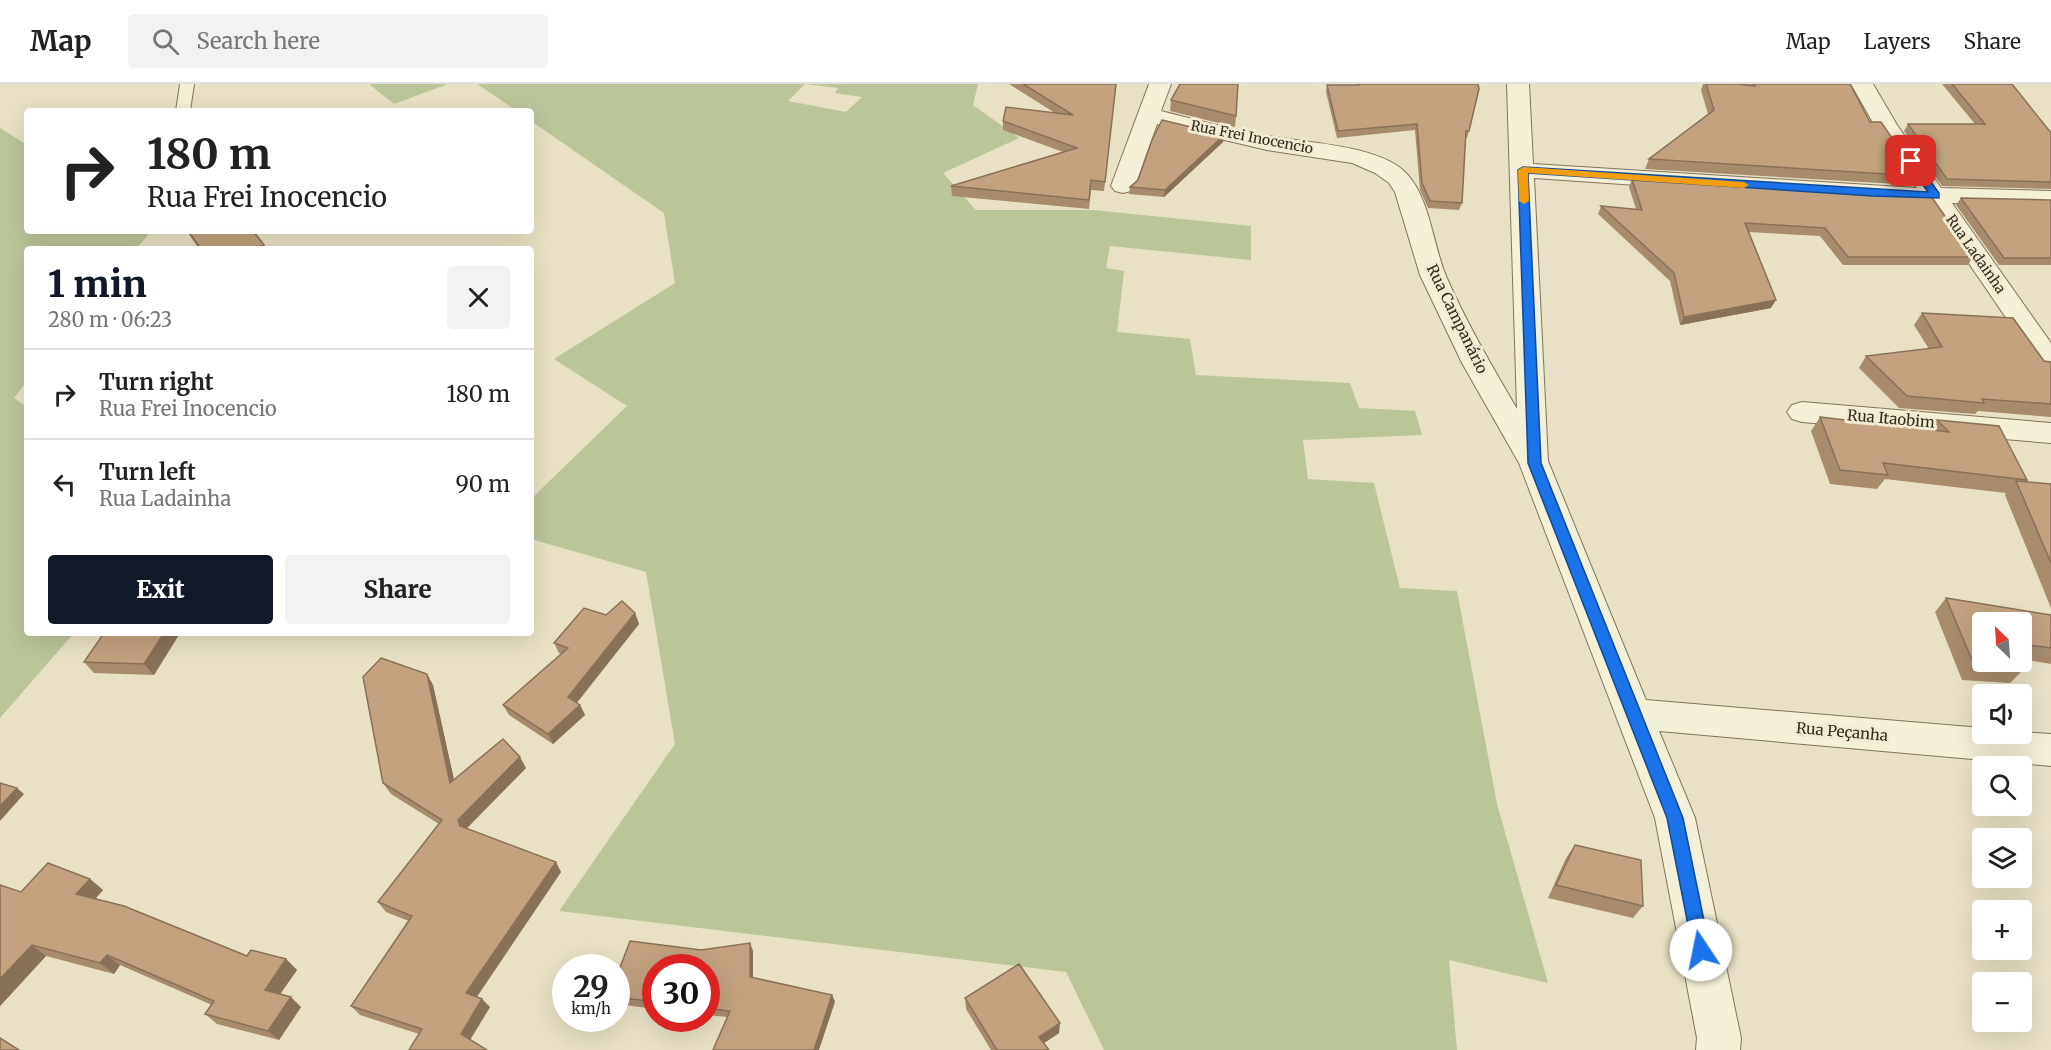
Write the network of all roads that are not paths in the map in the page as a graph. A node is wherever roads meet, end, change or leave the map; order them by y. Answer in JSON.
{"nodes":[{"id":1,"x":187,"y":84,"type":"edge"},
{"id":2,"x":1160,"y":84,"type":"edge"},
{"id":3,"x":1518,"y":84,"type":"edge"},
{"id":4,"x":1862,"y":84,"type":"edge"},
{"id":5,"x":183,"y":108,"type":"edge"},
{"id":6,"x":1148,"y":115,"type":"junction"},
{"id":7,"x":1357,"y":157,"type":"joint"},
{"id":8,"x":1523,"y":170,"type":"junction"},
{"id":9,"x":1123,"y":186,"type":"dead end"},
{"id":10,"x":1936,"y":195,"type":"junction"},
{"id":11,"x":2051,"y":198,"type":"edge"},
{"id":12,"x":2051,"y":363,"type":"edge"},
{"id":13,"x":1802,"y":412,"type":"dead end"},
{"id":14,"x":2051,"y":433,"type":"edge"},
{"id":15,"x":1534,"y":463,"type":"junction"},
{"id":16,"x":1634,"y":714,"type":"junction"},
{"id":17,"x":2051,"y":750,"type":"edge"},
{"id":18,"x":1718,"y":1050,"type":"edge"}],
"edges":[{"from":1,"to":5,"type":"lane"},
{"from":2,"to":6,"type":"street"},
{"from":3,"to":8,"type":"street","name":"Rua Campanário"},
{"from":4,"to":10,"type":"street","name":"Rua Ladainha"},
{"from":6,"to":7,"type":"street","name":"Rua Frei Inocencio"},
{"from":6,"to":9,"type":"street"},
{"from":7,"to":15,"type":"street","name":"Rua Campanário"},
{"from":8,"to":10,"type":"street"},
{"from":8,"to":15,"type":"street","name":"Rua Campanário"},
{"from":10,"to":11,"type":"street"},
{"from":10,"to":12,"type":"street","name":"Rua Ladainha"},
{"from":13,"to":14,"type":"street","name":"Rua Itaobim"},
{"from":15,"to":16,"type":"street","name":"Rua Campanário"},
{"from":16,"to":17,"type":"street","name":"Rua Peçanha"},
{"from":16,"to":18,"type":"street","name":"Rua Campanário"}]}
